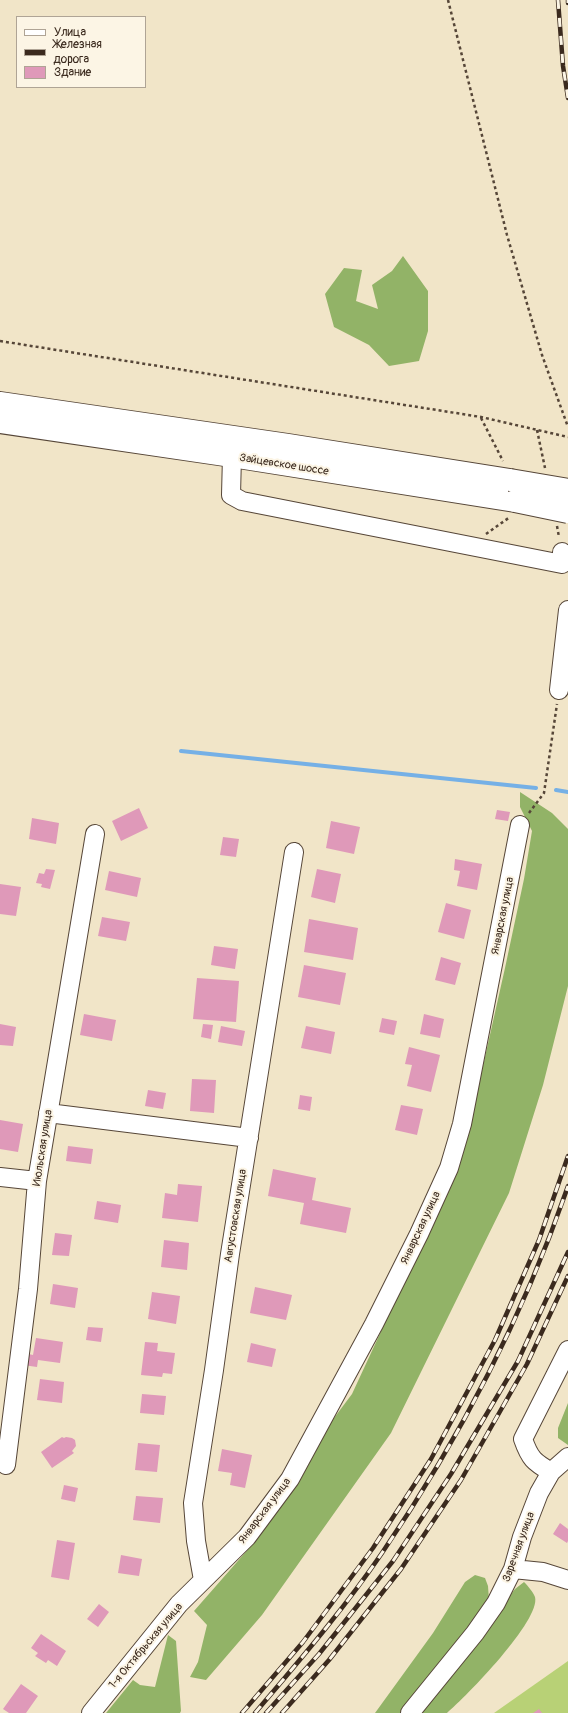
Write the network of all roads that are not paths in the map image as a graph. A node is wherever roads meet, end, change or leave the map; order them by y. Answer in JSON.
{"nodes":[{"id":1,"x":0,"y":403,"type":"edge"},
{"id":2,"x":0,"y":422,"type":"edge"},
{"id":3,"x":232,"y":456,"type":"junction"},
{"id":4,"x":568,"y":490,"type":"edge"},
{"id":5,"x":568,"y":512,"type":"edge"},
{"id":6,"x":564,"y":562,"type":"edge"},
{"id":7,"x":568,"y":610,"type":"edge"},
{"id":8,"x":559,"y":690,"type":"road end"},
{"id":9,"x":520,"y":825,"type":"road end"},
{"id":10,"x":94,"y":834,"type":"dead end"},
{"id":11,"x":294,"y":852,"type":"dead end"},
{"id":12,"x":48,"y":1113,"type":"junction"},
{"id":13,"x":249,"y":1138,"type":"junction"},
{"id":14,"x":0,"y":1177,"type":"edge"},
{"id":15,"x":37,"y":1181,"type":"junction"},
{"id":16,"x":568,"y":1350,"type":"edge"},
{"id":17,"x":568,"y":1457,"type":"edge"},
{"id":18,"x":6,"y":1465,"type":"dead end"},
{"id":19,"x":551,"y":1472,"type":"junction"},
{"id":20,"x":513,"y":1569,"type":"junction"},
{"id":21,"x":203,"y":1580,"type":"junction"},
{"id":22,"x":568,"y":1580,"type":"edge"},
{"id":23,"x":91,"y":1713,"type":"edge"},
{"id":24,"x":410,"y":1713,"type":"edge"}],
"edges":[{"from":1,"to":4,"type":"main road","name":"Зайцевское шоссе","bridge":true},
{"from":2,"to":3,"type":"main road","name":"Зайцевское шоссе"},
{"from":3,"to":5,"type":"main road","name":"Зайцевское шоссе","bridge":true},
{"from":3,"to":6,"type":"street"},
{"from":7,"to":8,"type":"street"},
{"from":9,"to":21,"type":"street","name":"Январская улица"},
{"from":10,"to":12,"type":"street","name":"Июльская улица"},
{"from":11,"to":13,"type":"street","name":"Августовская улица"},
{"from":12,"to":13,"type":"street"},
{"from":12,"to":15,"type":"street","name":"Июльская улица"},
{"from":13,"to":21,"type":"street","name":"Августовская улица"},
{"from":14,"to":15,"type":"street"},
{"from":15,"to":18,"type":"street","name":"Июльская улица"},
{"from":16,"to":19,"type":"street"},
{"from":17,"to":19,"type":"street","name":"Заречная улица"},
{"from":19,"to":20,"type":"street","name":"Заречная улица"},
{"from":20,"to":22,"type":"street"},
{"from":20,"to":24,"type":"street","name":"Заречная улица"},
{"from":21,"to":23,"type":"street","name":"1-я Октябрьская улица"}]}
